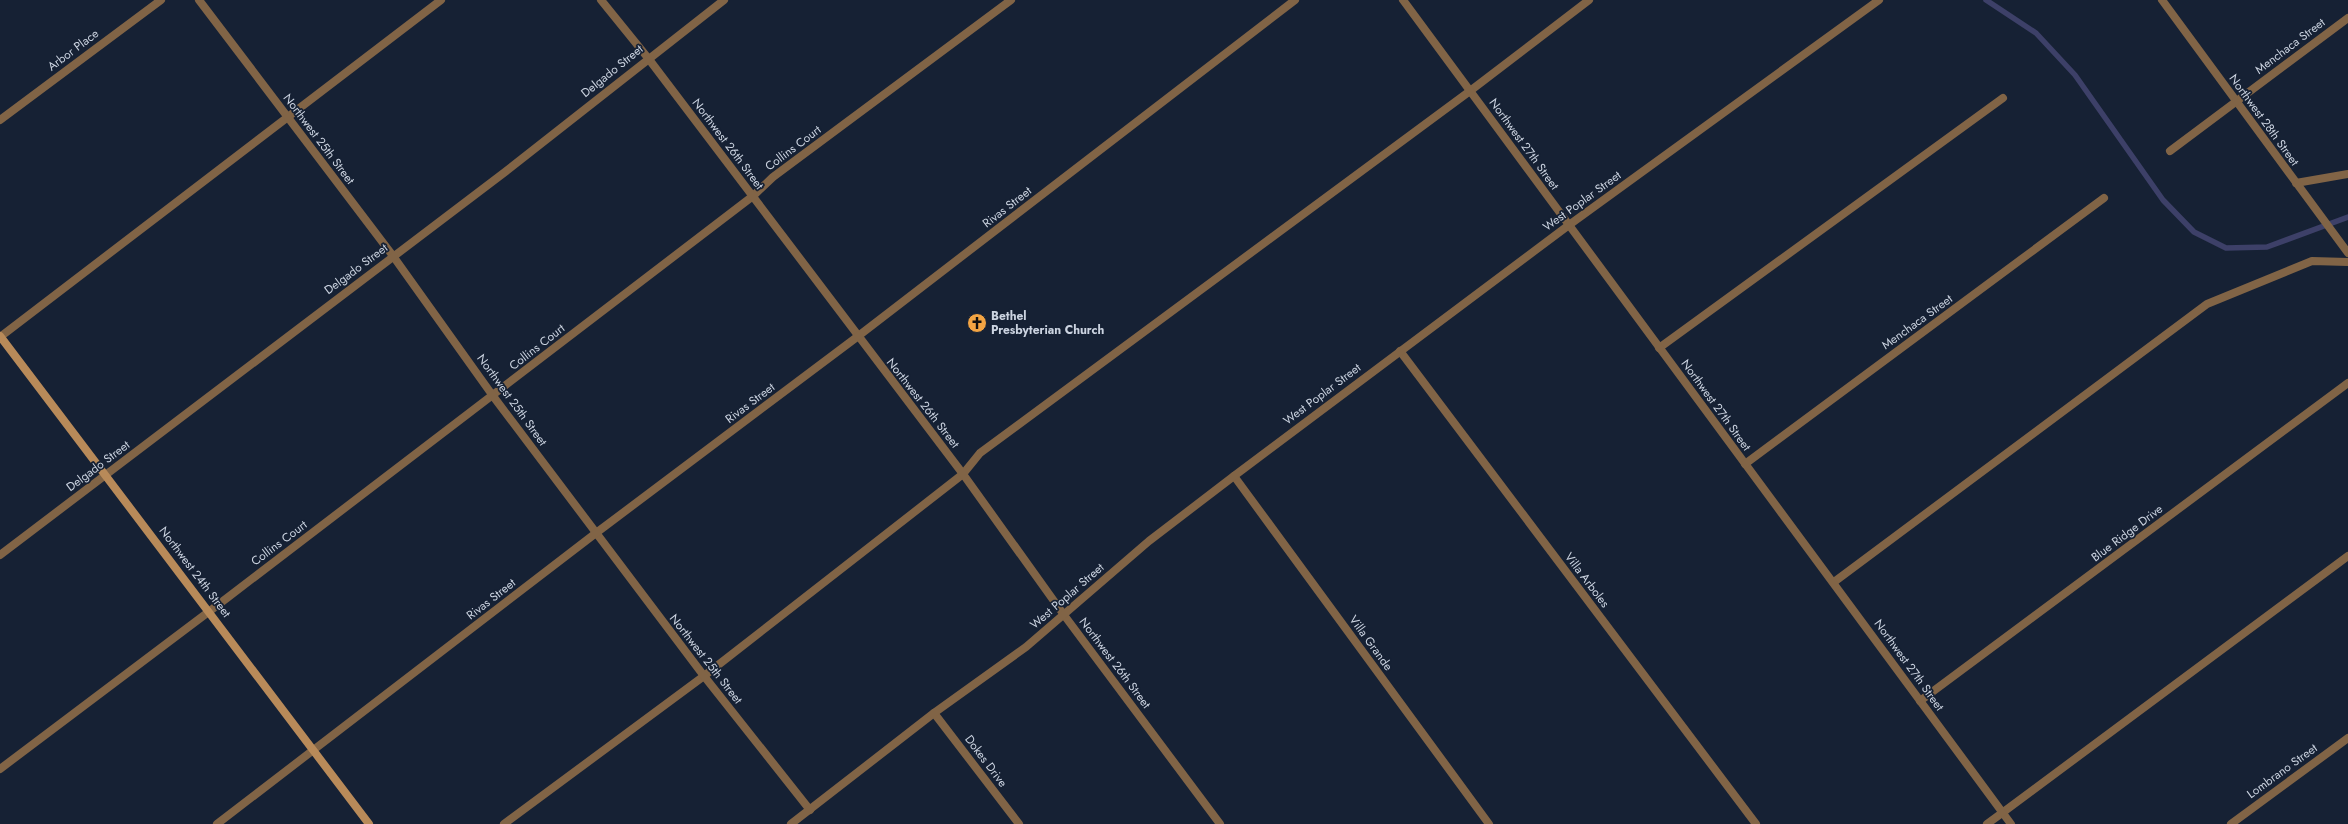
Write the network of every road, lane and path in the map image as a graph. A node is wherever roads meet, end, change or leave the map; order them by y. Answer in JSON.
{"nodes":[{"id":1,"x":161,"y":0,"type":"edge"},
{"id":2,"x":199,"y":0,"type":"edge"},
{"id":3,"x":441,"y":0,"type":"edge"},
{"id":4,"x":601,"y":0,"type":"edge"},
{"id":5,"x":724,"y":0,"type":"edge"},
{"id":6,"x":1011,"y":0,"type":"edge"},
{"id":7,"x":1296,"y":0,"type":"edge"},
{"id":8,"x":1403,"y":0,"type":"edge"},
{"id":9,"x":1589,"y":0,"type":"edge"},
{"id":10,"x":1880,"y":0,"type":"edge"},
{"id":11,"x":2162,"y":0,"type":"edge"},
{"id":12,"x":2348,"y":18,"type":"edge"},
{"id":13,"x":648,"y":58,"type":"junction"},
{"id":14,"x":1470,"y":91,"type":"junction"},
{"id":15,"x":2003,"y":98,"type":"dead end"},
{"id":16,"x":2236,"y":102,"type":"junction"},
{"id":17,"x":288,"y":119,"type":"junction"},
{"id":18,"x":0,"y":120,"type":"edge"},
{"id":19,"x":2170,"y":151,"type":"dead end"},
{"id":20,"x":2348,"y":174,"type":"edge"},
{"id":21,"x":2296,"y":183,"type":"junction"},
{"id":22,"x":753,"y":196,"type":"junction"},
{"id":23,"x":2104,"y":198,"type":"dead end"},
{"id":24,"x":1569,"y":225,"type":"junction"},
{"id":25,"x":2346,"y":251,"type":"edge"},
{"id":26,"x":393,"y":256,"type":"junction"},
{"id":27,"x":2348,"y":262,"type":"edge"},
{"id":28,"x":0,"y":336,"type":"edge"},
{"id":29,"x":858,"y":337,"type":"junction"},
{"id":30,"x":1659,"y":348,"type":"junction"},
{"id":31,"x":1400,"y":350,"type":"junction"},
{"id":32,"x":2348,"y":383,"type":"edge"},
{"id":33,"x":492,"y":396,"type":"junction"},
{"id":34,"x":1745,"y":464,"type":"junction"},
{"id":35,"x":963,"y":474,"type":"junction"},
{"id":36,"x":106,"y":475,"type":"junction"},
{"id":37,"x":1234,"y":476,"type":"junction"},
{"id":38,"x":596,"y":533,"type":"junction"},
{"id":39,"x":0,"y":555,"type":"edge"},
{"id":40,"x":2348,"y":556,"type":"edge"},
{"id":41,"x":1834,"y":582,"type":"junction"},
{"id":42,"x":210,"y":611,"type":"junction"},
{"id":43,"x":1064,"y":615,"type":"junction"},
{"id":44,"x":704,"y":676,"type":"junction"},
{"id":45,"x":1920,"y":701,"type":"junction"},
{"id":46,"x":934,"y":713,"type":"junction"},
{"id":47,"x":2348,"y":738,"type":"edge"},
{"id":48,"x":315,"y":751,"type":"junction"},
{"id":49,"x":0,"y":769,"type":"edge"},
{"id":50,"x":810,"y":810,"type":"junction"},
{"id":51,"x":2002,"y":813,"type":"junction"},
{"id":52,"x":217,"y":824,"type":"edge"},
{"id":53,"x":369,"y":824,"type":"edge"},
{"id":54,"x":504,"y":824,"type":"edge"},
{"id":55,"x":791,"y":824,"type":"edge"},
{"id":56,"x":1019,"y":824,"type":"edge"},
{"id":57,"x":1220,"y":824,"type":"edge"},
{"id":58,"x":1489,"y":824,"type":"edge"},
{"id":59,"x":1756,"y":824,"type":"edge"},
{"id":60,"x":1987,"y":824,"type":"edge"},
{"id":61,"x":2011,"y":824,"type":"edge"},
{"id":62,"x":2231,"y":824,"type":"edge"}],
"edges":[{"from":1,"to":18,"type":"street","name":"Arbor Place"},
{"from":2,"to":17,"type":"street","name":"Northwest 25th Street"},
{"from":3,"to":17,"type":"street"},
{"from":4,"to":13,"type":"street","name":"Northwest 26th Street"},
{"from":5,"to":13,"type":"street","name":"Delgado Street"},
{"from":6,"to":22,"type":"street","name":"Collins Court"},
{"from":7,"to":29,"type":"street","name":"Rivas Street"},
{"from":8,"to":14,"type":"street","name":"Northwest 27th Street"},
{"from":9,"to":14,"type":"street"},
{"from":10,"to":24,"type":"street","name":"West Poplar Street"},
{"from":11,"to":16,"type":"street","name":"Northwest 28th Street"},
{"from":12,"to":16,"type":"street","name":"Menchaca Street"},
{"from":13,"to":22,"type":"street","name":"Northwest 26th Street"},
{"from":13,"to":26,"type":"street","name":"Delgado Street"},
{"from":14,"to":24,"type":"street","name":"Northwest 27th Street"},
{"from":14,"to":35,"type":"street"},
{"from":15,"to":30,"type":"street"},
{"from":16,"to":19,"type":"street","name":"Menchaca Street"},
{"from":16,"to":21,"type":"street","name":"Northwest 28th Street"},
{"from":17,"to":26,"type":"street","name":"Northwest 25th Street"},
{"from":17,"to":28,"type":"street"},
{"from":20,"to":21,"type":"street"},
{"from":21,"to":25,"type":"street","name":"Northwest 28th Street"},
{"from":22,"to":29,"type":"street","name":"Northwest 26th Street"},
{"from":22,"to":33,"type":"street","name":"Collins Court"},
{"from":23,"to":34,"type":"street","name":"Menchaca Street"},
{"from":24,"to":30,"type":"street","name":"Northwest 27th Street"},
{"from":24,"to":31,"type":"street","name":"West Poplar Street"},
{"from":26,"to":33,"type":"street","name":"Northwest 25th Street"},
{"from":26,"to":36,"type":"street","name":"Delgado Street"},
{"from":27,"to":41,"type":"street"},
{"from":28,"to":36,"type":"main road","name":"Northwest 24th Street"},
{"from":29,"to":35,"type":"street","name":"Northwest 26th Street"},
{"from":29,"to":38,"type":"street","name":"Rivas Street"},
{"from":30,"to":34,"type":"street","name":"Northwest 27th Street"},
{"from":31,"to":37,"type":"street","name":"West Poplar Street"},
{"from":31,"to":59,"type":"street","name":"Villa Arboles"},
{"from":32,"to":45,"type":"street","name":"Blue Ridge Drive"},
{"from":33,"to":38,"type":"street","name":"Northwest 25th Street"},
{"from":33,"to":42,"type":"street","name":"Collins Court"},
{"from":34,"to":41,"type":"street","name":"Northwest 27th Street"},
{"from":35,"to":43,"type":"street","name":"Northwest 26th Street"},
{"from":35,"to":44,"type":"street"},
{"from":36,"to":39,"type":"street","name":"Delgado Street"},
{"from":36,"to":42,"type":"main road","name":"Northwest 24th Street"},
{"from":37,"to":43,"type":"street","name":"West Poplar Street"},
{"from":37,"to":58,"type":"street","name":"Villa Grande"},
{"from":38,"to":44,"type":"street","name":"Northwest 25th Street"},
{"from":38,"to":48,"type":"street","name":"Rivas Street"},
{"from":40,"to":51,"type":"street"},
{"from":41,"to":45,"type":"street","name":"Northwest 27th Street"},
{"from":42,"to":48,"type":"main road","name":"Northwest 24th Street"},
{"from":42,"to":49,"type":"street","name":"Collins Court"},
{"from":43,"to":46,"type":"street","name":"West Poplar Street"},
{"from":43,"to":57,"type":"street","name":"Northwest 26th Street"},
{"from":44,"to":50,"type":"street","name":"Northwest 25th Street"},
{"from":44,"to":54,"type":"street"},
{"from":45,"to":51,"type":"street","name":"Northwest 27th Street"},
{"from":46,"to":50,"type":"street","name":"West Poplar Street"},
{"from":46,"to":56,"type":"street","name":"Dokes Drive"},
{"from":47,"to":62,"type":"street","name":"Lombrano Street"},
{"from":48,"to":52,"type":"street","name":"Rivas Street"},
{"from":48,"to":53,"type":"main road","name":"Northwest 24th Street"},
{"from":50,"to":55,"type":"street","name":"West Poplar Street"},
{"from":51,"to":60,"type":"street"},
{"from":51,"to":61,"type":"street","name":"Northwest 27th Street"}]}
